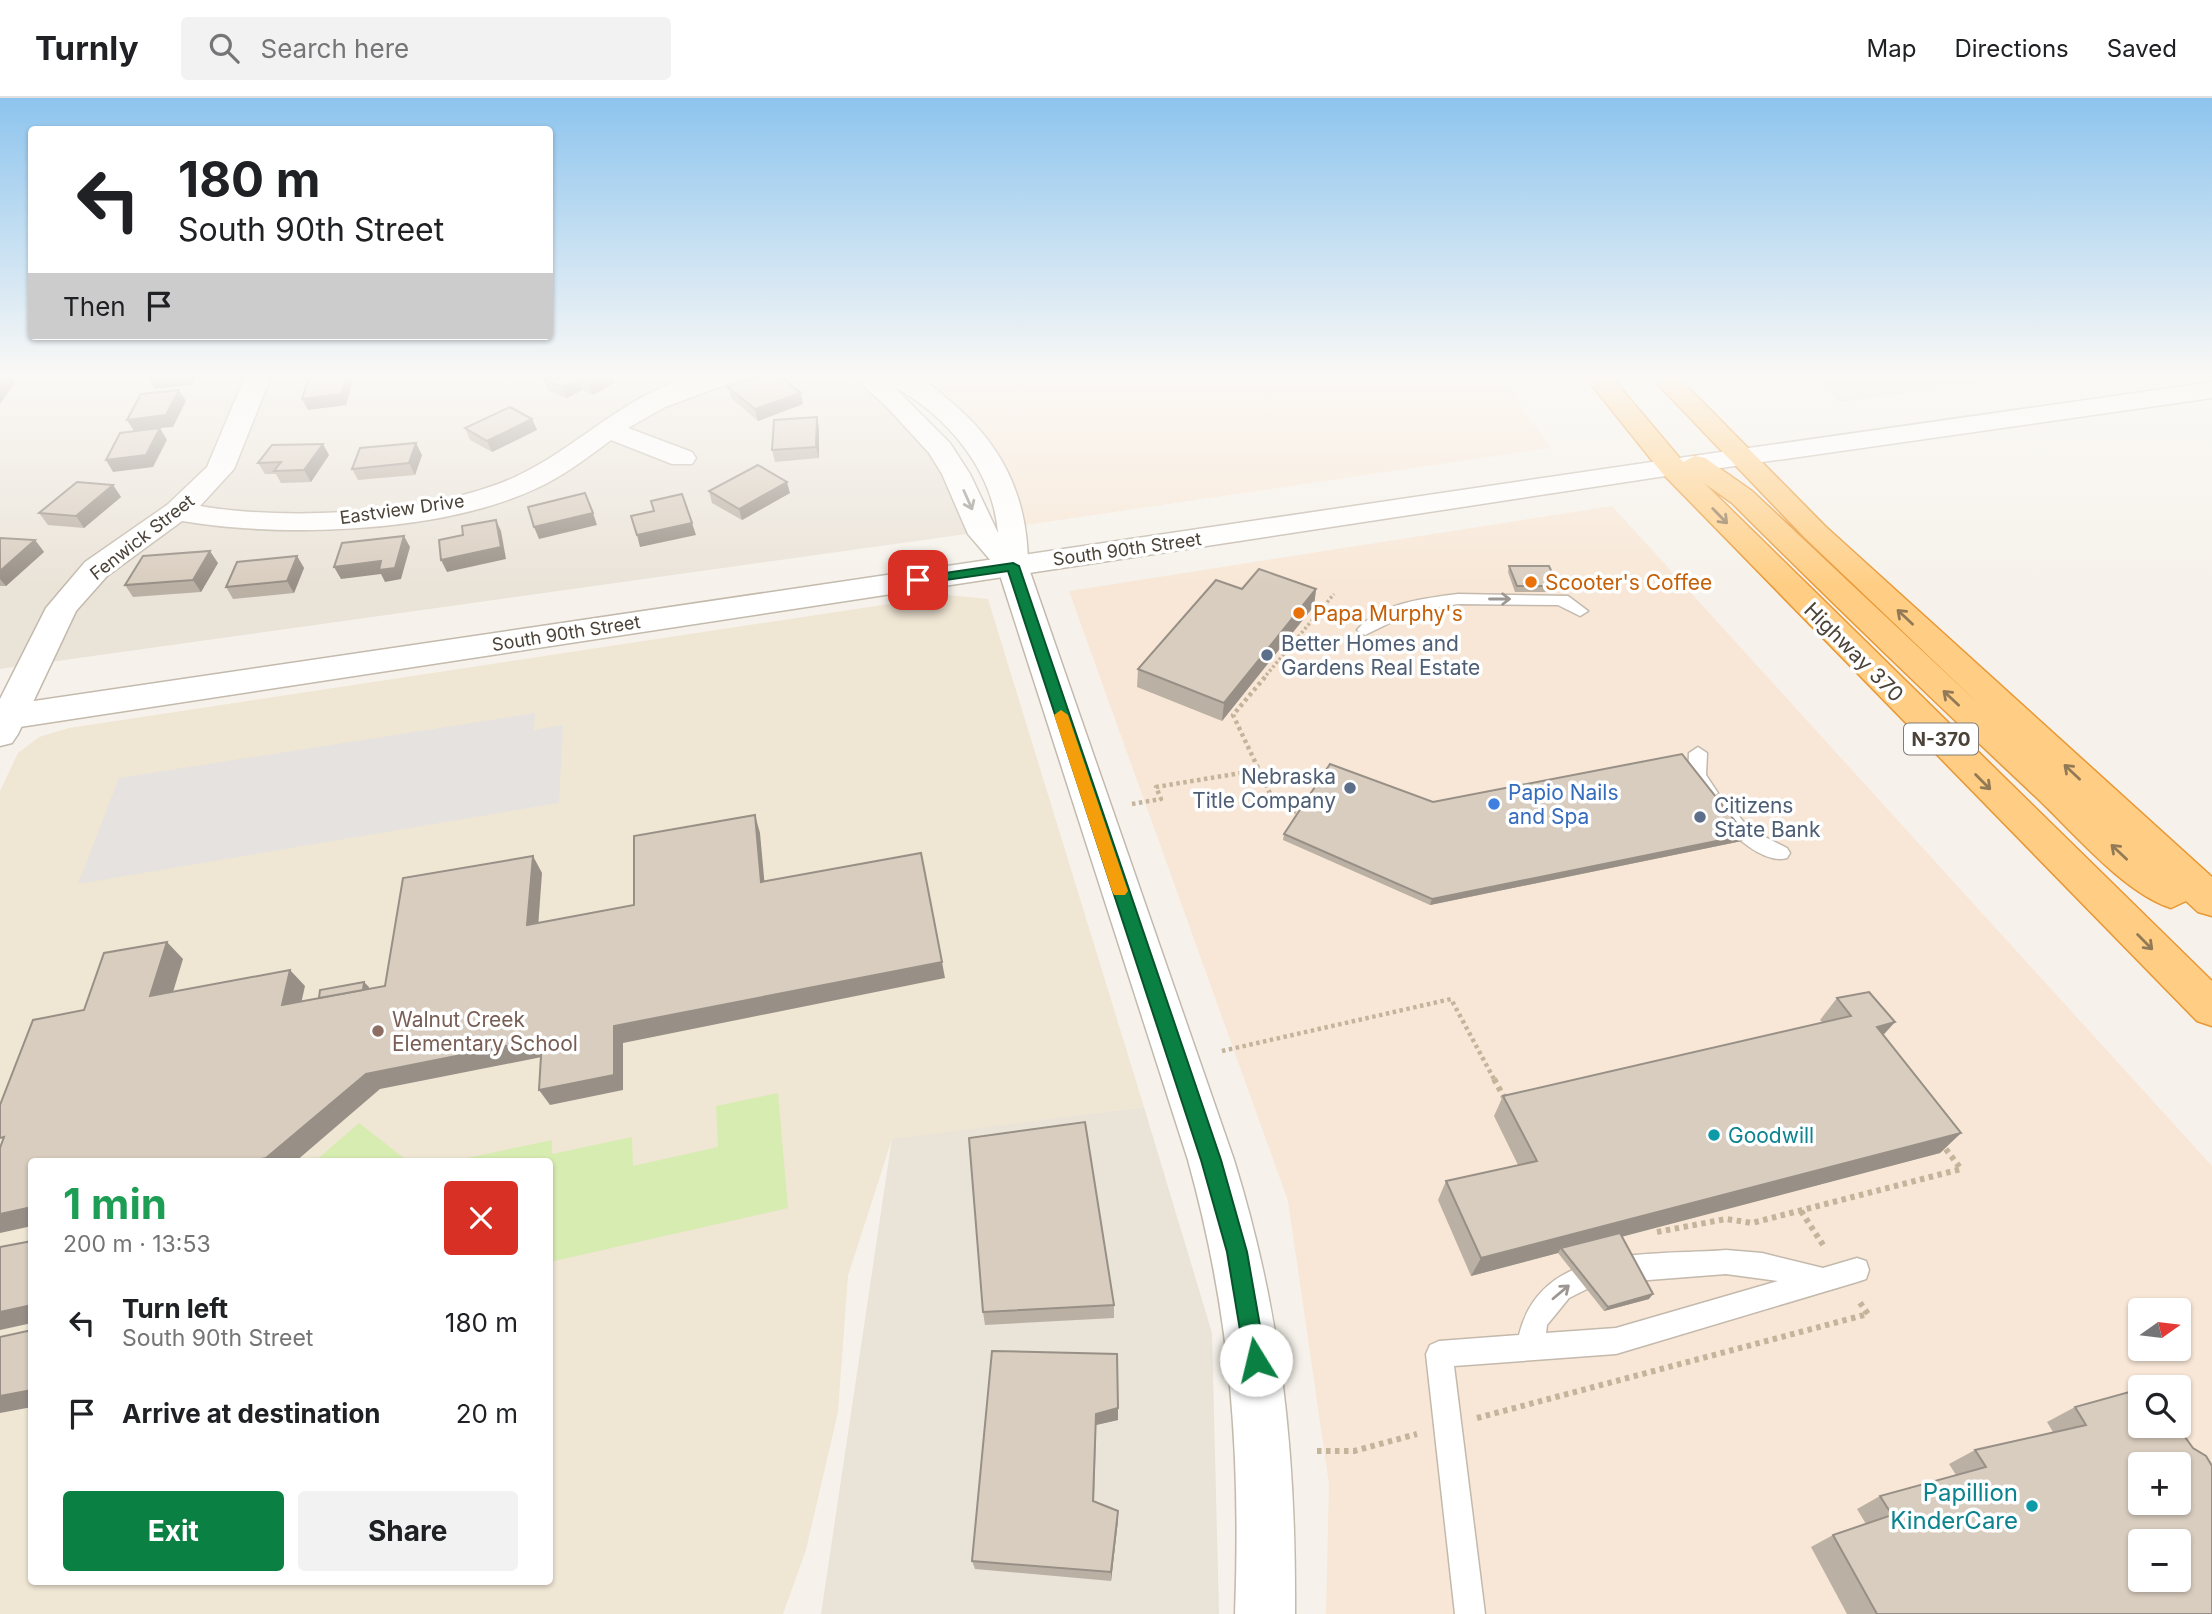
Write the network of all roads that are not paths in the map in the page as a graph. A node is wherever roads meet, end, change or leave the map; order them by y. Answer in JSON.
{"nodes":[{"id":1,"x":230,"y":445,"type":"edge"},
{"id":2,"x":587,"y":445,"type":"edge"},
{"id":3,"x":647,"y":445,"type":"edge"},
{"id":4,"x":936,"y":445,"type":"edge"},
{"id":5,"x":976,"y":445,"type":"edge"},
{"id":6,"x":1677,"y":445,"type":"edge"},
{"id":7,"x":1679,"y":445,"type":"edge"},
{"id":8,"x":1728,"y":445,"type":"edge"},
{"id":9,"x":1834,"y":445,"type":"edge"},
{"id":10,"x":1682,"y":449,"type":"junction"},
{"id":11,"x":682,"y":458,"type":"dead end"},
{"id":12,"x":1740,"y":458,"type":"junction"},
{"id":13,"x":177,"y":511,"type":"junction"},
{"id":14,"x":1013,"y":566,"type":"junction"},
{"id":15,"x":1580,"y":611,"type":"dead end"},
{"id":16,"x":1365,"y":630,"type":"dead end"},
{"id":17,"x":3,"y":723,"type":"edge"},
{"id":18,"x":1698,"y":753,"type":"dead end"},
{"id":19,"x":1780,"y":853,"type":"dead end"},
{"id":20,"x":2212,"y":901,"type":"edge"},
{"id":21,"x":2212,"y":923,"type":"edge"},
{"id":22,"x":2212,"y":1008,"type":"edge"},
{"id":23,"x":1857,"y":1270,"type":"dead end"},
{"id":24,"x":1823,"y":1280,"type":"junction"},
{"id":25,"x":1529,"y":1349,"type":"junction"},
{"id":26,"x":1265,"y":1614,"type":"edge"},
{"id":27,"x":1470,"y":1614,"type":"edge"}],
"edges":[{"from":1,"to":13,"type":"street","name":"Fenwick Street"},
{"from":2,"to":13,"type":"street","name":"Eastview Drive"},
{"from":3,"to":11,"type":"street"},
{"from":4,"to":14,"type":"street","one_way":true},
{"from":5,"to":14,"type":"street"},
{"from":6,"to":10,"type":"highway","name":"Highway 370","number":"N-370"},
{"from":7,"to":10,"type":"highway"},
{"from":8,"to":12,"type":"highway","number":"N-370"},
{"from":9,"to":12,"type":"street","name":"South 90th Street"},
{"from":10,"to":12,"type":"street","name":"South 90th Street"},
{"from":10,"to":14,"type":"street","name":"South 90th Street"},
{"from":21,"to":10,"type":"highway","one_way":true},
{"from":10,"to":22,"type":"highway","name":"Highway 370","number":"N-370","one_way":true},
{"from":20,"to":12,"type":"highway","number":"N-370","one_way":true},
{"from":13,"to":17,"type":"street","name":"Fenwick Street"},
{"from":14,"to":17,"type":"street","name":"South 90th Street"},
{"from":14,"to":26,"type":"street"},
{"from":16,"to":15,"type":"lane","one_way":true},
{"from":18,"to":19,"type":"lane"},
{"from":23,"to":24,"type":"lane"},
{"from":24,"to":25,"type":"lane"},
{"from":25,"to":24,"type":"lane","one_way":true},
{"from":25,"to":27,"type":"lane"}]}
